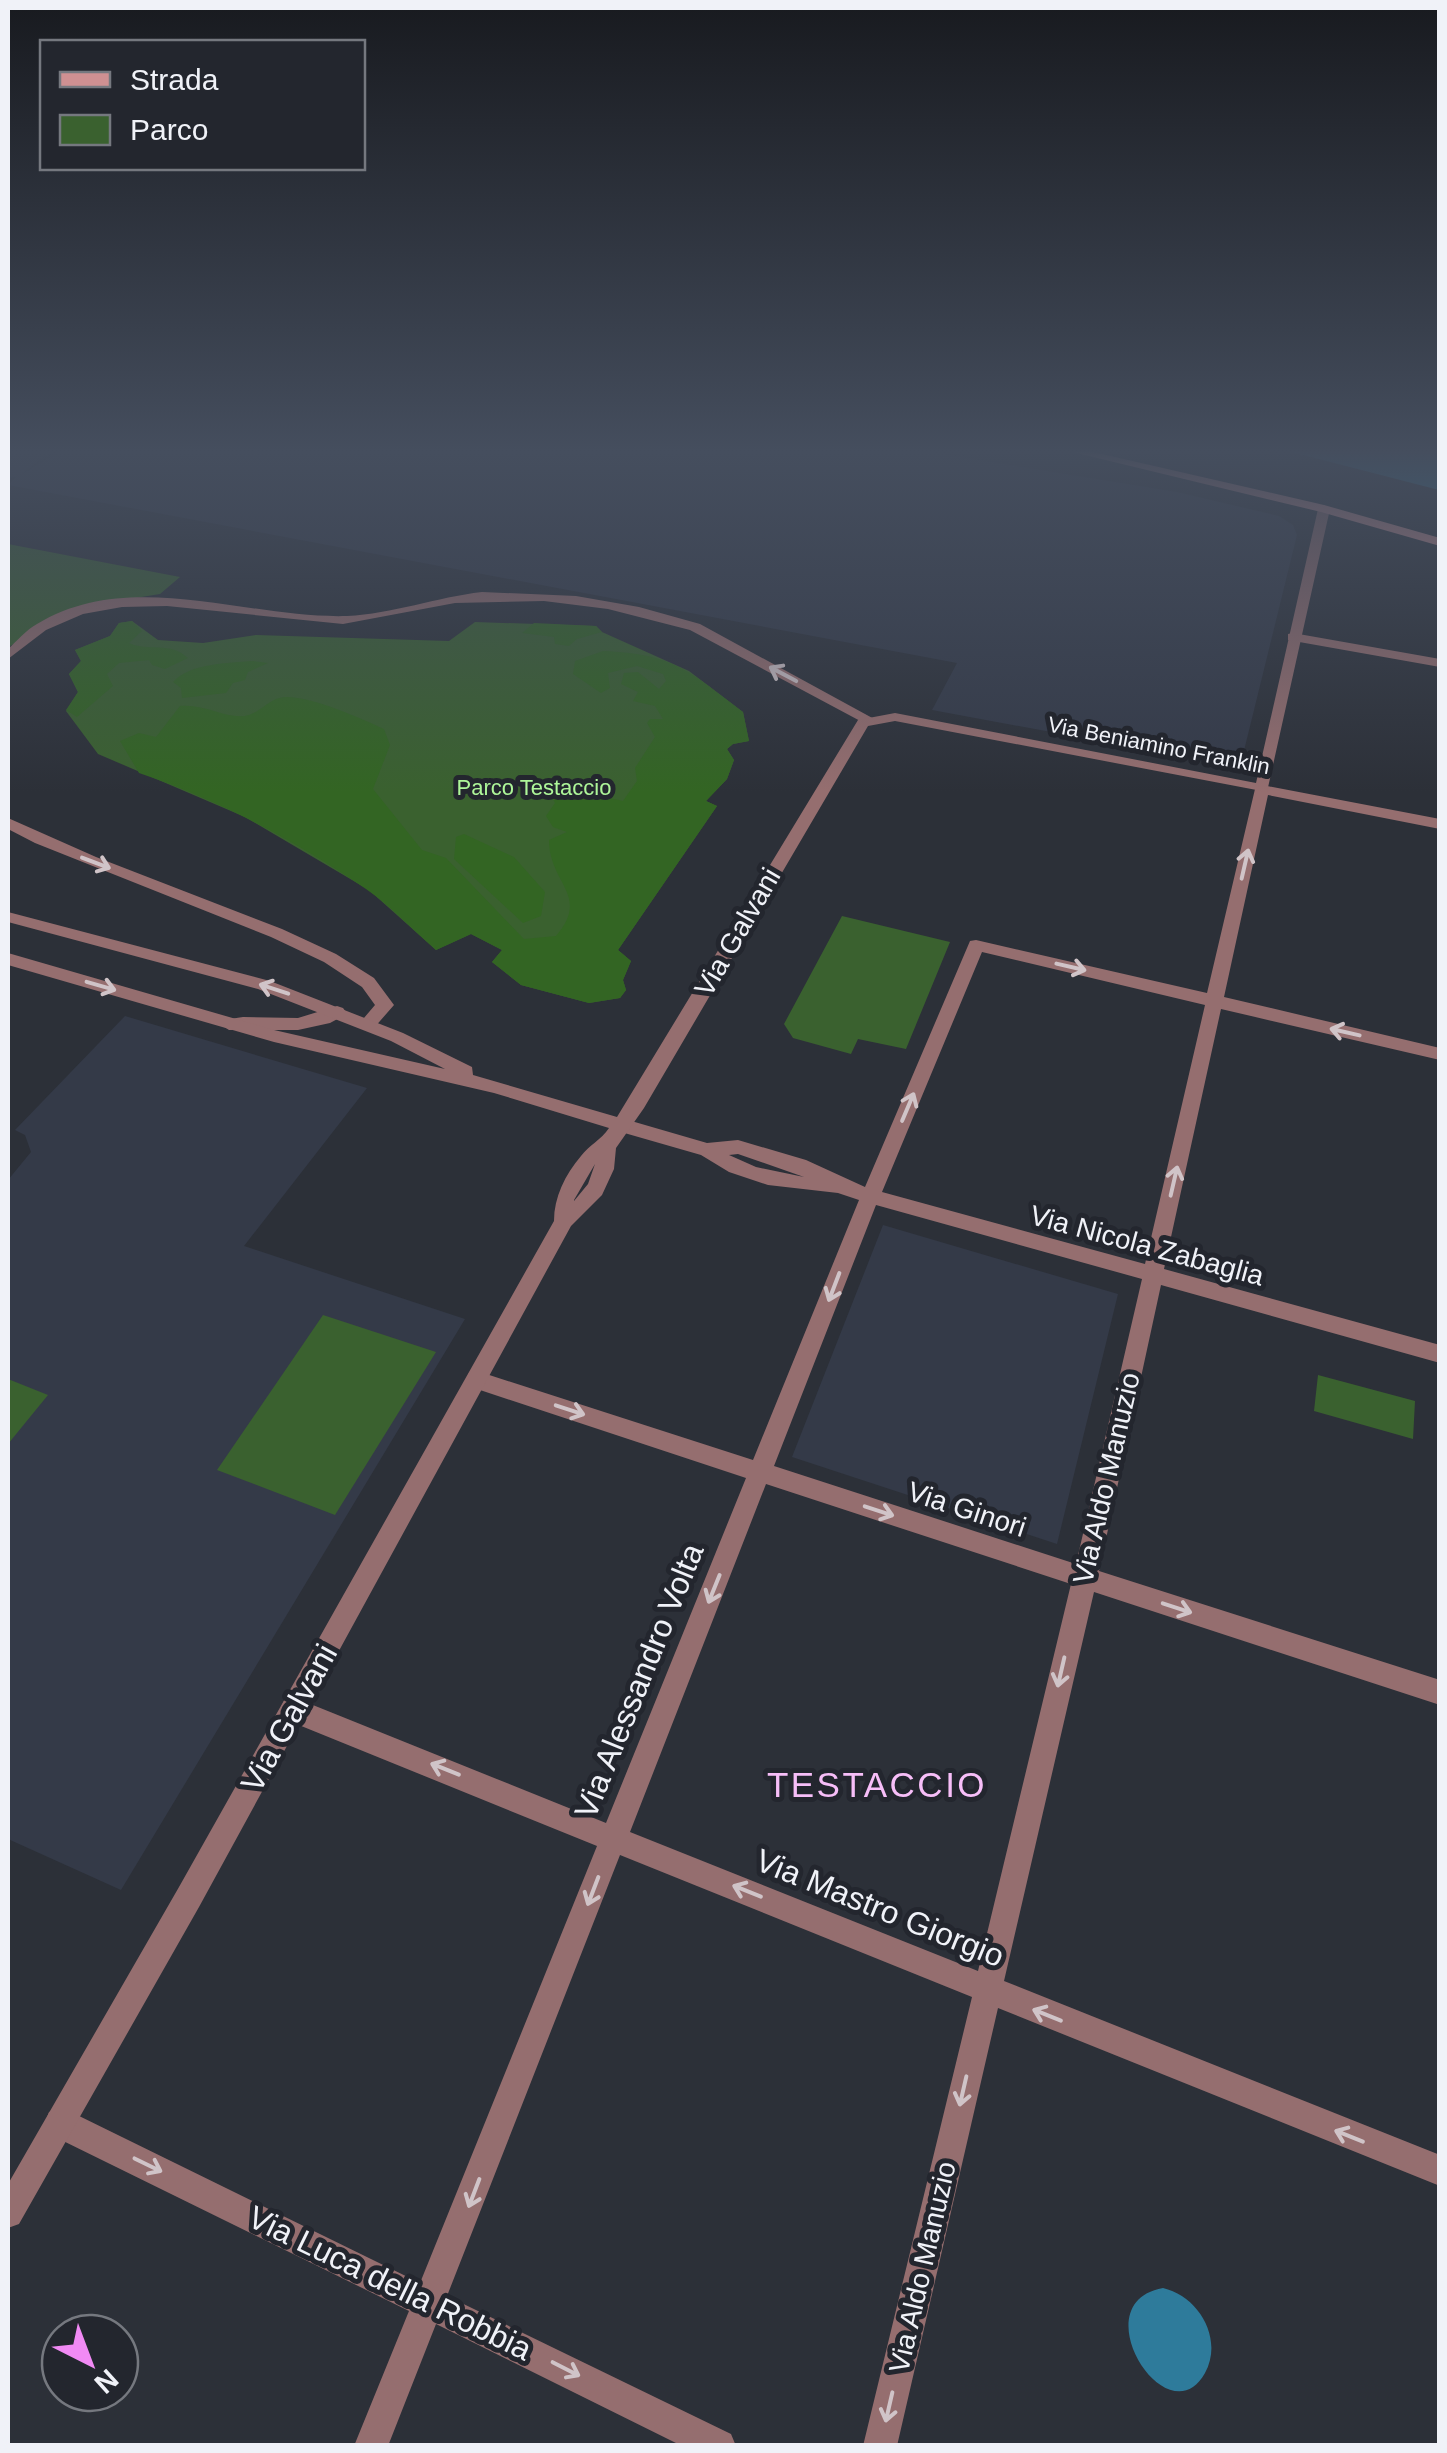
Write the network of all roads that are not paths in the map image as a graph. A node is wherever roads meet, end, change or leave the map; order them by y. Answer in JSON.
{"nodes":[{"id":1,"x":1311,"y":563,"type":"edge"},
{"id":2,"x":1293,"y":637,"type":"junction"},
{"id":3,"x":8,"y":655,"type":"edge"},
{"id":4,"x":1440,"y":662,"type":"edge"},
{"id":5,"x":869,"y":720,"type":"junction"},
{"id":6,"x":1262,"y":789,"type":"junction"},
{"id":7,"x":8,"y":823,"type":"edge"},
{"id":8,"x":1440,"y":824,"type":"edge"},
{"id":9,"x":8,"y":917,"type":"edge"},
{"id":10,"x":8,"y":960,"type":"edge"},
{"id":11,"x":1214,"y":1000,"type":"junction"},
{"id":12,"x":338,"y":1012,"type":"junction"},
{"id":13,"x":229,"y":1024,"type":"junction"},
{"id":14,"x":367,"y":1025,"type":"junction"},
{"id":15,"x":1440,"y":1054,"type":"edge"},
{"id":16,"x":495,"y":1087,"type":"junction"},
{"id":17,"x":622,"y":1125,"type":"junction"},
{"id":18,"x":870,"y":1196,"type":"junction"},
{"id":19,"x":1152,"y":1276,"type":"junction"},
{"id":20,"x":1440,"y":1354,"type":"edge"},
{"id":21,"x":477,"y":1380,"type":"junction"},
{"id":22,"x":761,"y":1473,"type":"junction"},
{"id":23,"x":1084,"y":1578,"type":"junction"},
{"id":24,"x":1440,"y":1692,"type":"edge"},
{"id":25,"x":294,"y":1710,"type":"junction"},
{"id":26,"x":614,"y":1836,"type":"junction"},
{"id":27,"x":986,"y":1990,"type":"junction"},
{"id":28,"x":60,"y":2123,"type":"junction"},
{"id":29,"x":1440,"y":2172,"type":"edge"},
{"id":30,"x":8,"y":2212,"type":"edge"},
{"id":31,"x":431,"y":2301,"type":"junction"},
{"id":32,"x":371,"y":2446,"type":"edge"},
{"id":33,"x":719,"y":2446,"type":"edge"},
{"id":34,"x":880,"y":2446,"type":"edge"}],
"edges":[{"from":1,"to":2,"type":"street","name":"Via Aldo Manuzio"},
{"from":2,"to":4,"type":"street"},
{"from":2,"to":6,"type":"street","name":"Via Aldo Manuzio"},
{"from":5,"to":3,"type":"street","one_way":true},
{"from":5,"to":6,"type":"street","name":"Via Beniamino Franklin"},
{"from":5,"to":17,"type":"street","name":"Via Galvani"},
{"from":6,"to":8,"type":"street","name":"Via Beniamino Franklin"},
{"from":11,"to":6,"type":"street","name":"Via Aldo Manuzio","one_way":true},
{"from":7,"to":14,"type":"street","one_way":true},
{"from":12,"to":9,"type":"street","name":"Via Nicola Zabaglia","one_way":true},
{"from":10,"to":13,"type":"street","name":"Via Nicola Zabaglia","one_way":true},
{"from":15,"to":11,"type":"street","one_way":true},
{"from":18,"to":11,"type":"street","name":"Via Alessandro Volta","one_way":true},
{"from":19,"to":11,"type":"street","name":"Via Aldo Manuzio","one_way":true},
{"from":12,"to":13,"type":"street","name":"Via Nicola Zabaglia"},
{"from":12,"to":14,"type":"street","name":"Via Nicola Zabaglia"},
{"from":13,"to":16,"type":"street","name":"Via Nicola Zabaglia"},
{"from":14,"to":16,"type":"street","name":"Via Nicola Zabaglia"},
{"from":16,"to":17,"type":"street","name":"Via Nicola Zabaglia"},
{"from":17,"to":18,"type":"street","name":"Via Nicola Zabaglia"},
{"from":17,"to":21,"type":"street","name":"Via Galvani"},
{"from":18,"to":19,"type":"street","name":"Via Nicola Zabaglia"},
{"from":18,"to":22,"type":"street","name":"Via Alessandro Volta","one_way":true},
{"from":19,"to":20,"type":"street","name":"Via Nicola Zabaglia"},
{"from":19,"to":23,"type":"street","name":"Via Aldo Manuzio"},
{"from":21,"to":22,"type":"street","name":"Via Ginori","one_way":true},
{"from":21,"to":25,"type":"street","name":"Via Galvani"},
{"from":22,"to":23,"type":"street","name":"Via Ginori","one_way":true},
{"from":22,"to":26,"type":"street","name":"Via Alessandro Volta","one_way":true},
{"from":23,"to":24,"type":"street","name":"Via Ginori","one_way":true},
{"from":23,"to":27,"type":"street","name":"Via Aldo Manuzio","one_way":true},
{"from":26,"to":25,"type":"street","name":"Via Mastro Giorgio","one_way":true},
{"from":25,"to":28,"type":"street","name":"Via Galvani"},
{"from":27,"to":26,"type":"street","name":"Via Mastro Giorgio","one_way":true},
{"from":26,"to":31,"type":"street","name":"Via Alessandro Volta","one_way":true},
{"from":29,"to":27,"type":"street","name":"Via Mastro Giorgio","one_way":true},
{"from":27,"to":34,"type":"street","name":"Via Aldo Manuzio","one_way":true},
{"from":28,"to":30,"type":"street","name":"Via Galvani"},
{"from":28,"to":31,"type":"street","name":"Via Luca della Robbia","one_way":true},
{"from":31,"to":32,"type":"street","name":"Via Alessandro Volta"},
{"from":31,"to":33,"type":"street","name":"Via Luca della Robbia","one_way":true}]}
